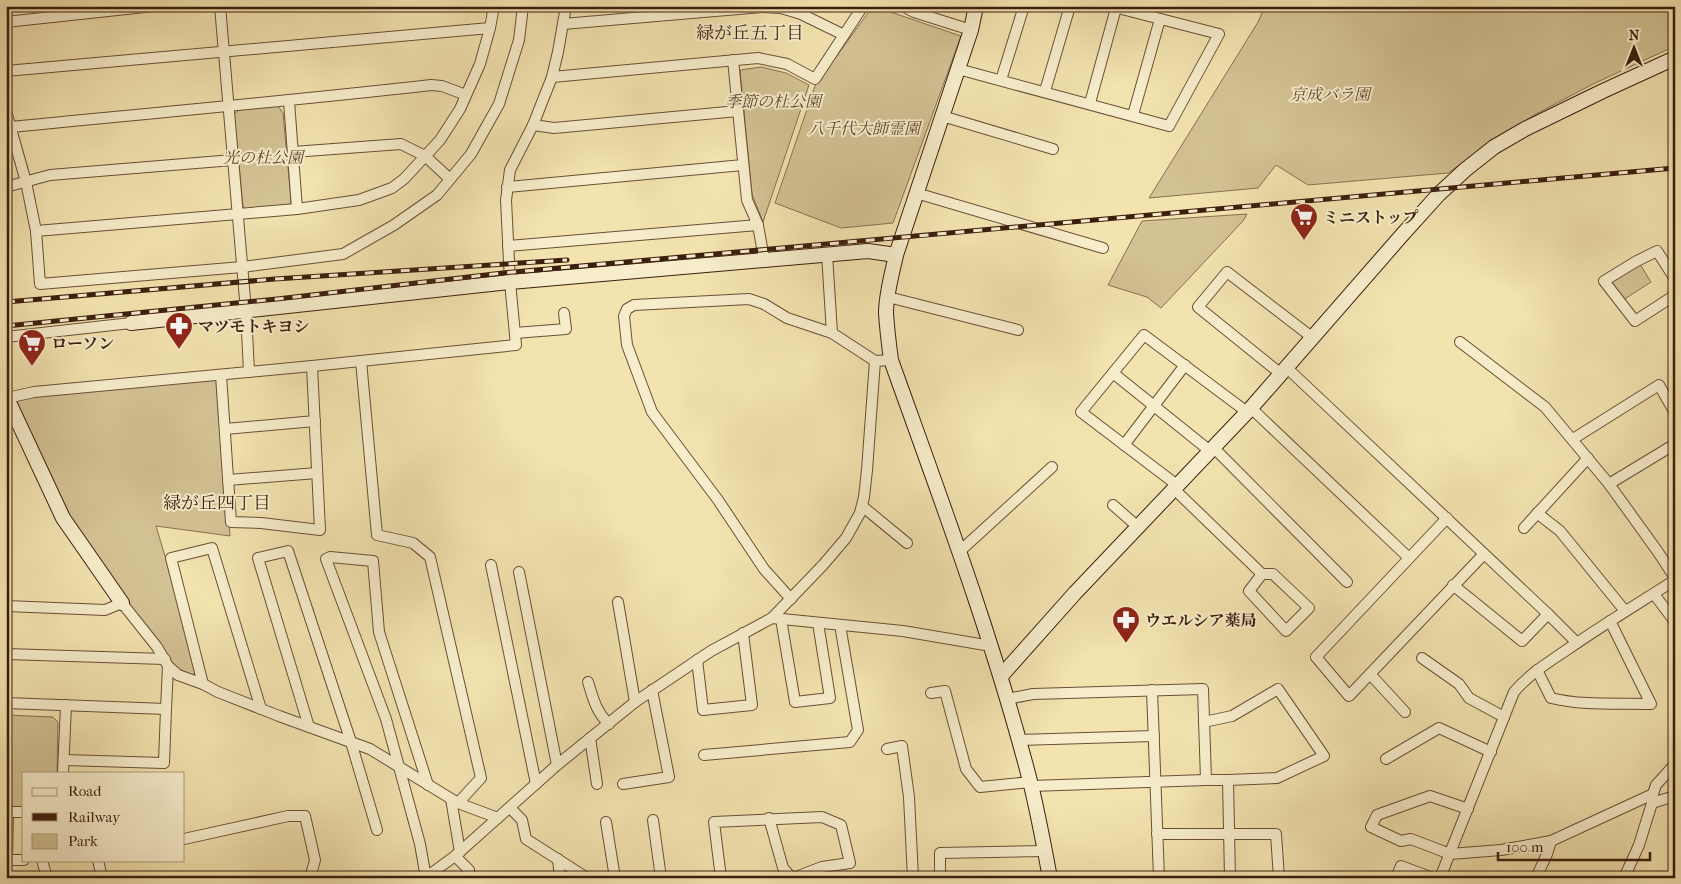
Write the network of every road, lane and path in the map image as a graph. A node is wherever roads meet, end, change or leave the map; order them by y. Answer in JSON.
{"nodes":[{"id":1,"x":154,"y":6,"type":"edge"},
{"id":2,"x":220,"y":6,"type":"edge"},
{"id":3,"x":494,"y":6,"type":"edge"},
{"id":4,"x":523,"y":6,"type":"edge"},
{"id":5,"x":566,"y":6,"type":"edge"},
{"id":6,"x":863,"y":6,"type":"edge"},
{"id":7,"x":903,"y":6,"type":"edge"},
{"id":8,"x":976,"y":6,"type":"edge"},
{"id":9,"x":1024,"y":6,"type":"edge"},
{"id":10,"x":1070,"y":6,"type":"edge"},
{"id":11,"x":1113,"y":7,"type":"edge"},
{"id":12,"x":915,"y":9,"type":"edge"},
{"id":13,"x":1160,"y":19,"type":"junction"},
{"id":14,"x":6,"y":22,"type":"edge"},
{"id":15,"x":563,"y":24,"type":"junction"},
{"id":16,"x":490,"y":28,"type":"junction"},
{"id":17,"x":971,"y":30,"type":"junction"},
{"id":18,"x":844,"y":35,"type":"junction"},
{"id":19,"x":224,"y":51,"type":"junction"},
{"id":20,"x":1675,"y":58,"type":"edge"},
{"id":21,"x":733,"y":60,"type":"junction"},
{"id":22,"x":958,"y":69,"type":"junction"},
{"id":23,"x":6,"y":71,"type":"edge"},
{"id":24,"x":552,"y":77,"type":"junction"},
{"id":25,"x":1001,"y":80,"type":"junction"},
{"id":26,"x":1045,"y":91,"type":"junction"},
{"id":27,"x":466,"y":95,"type":"junction"},
{"id":28,"x":289,"y":101,"type":"junction"},
{"id":29,"x":1090,"y":103,"type":"junction"},
{"id":30,"x":228,"y":105,"type":"junction"},
{"id":31,"x":6,"y":110,"type":"edge"},
{"id":32,"x":738,"y":111,"type":"junction"},
{"id":33,"x":1133,"y":115,"type":"junction"},
{"id":34,"x":942,"y":116,"type":"junction"},
{"id":35,"x":533,"y":125,"type":"junction"},
{"id":36,"x":11,"y":127,"type":"junction"},
{"id":37,"x":1053,"y":149,"type":"dead end"},
{"id":38,"x":293,"y":152,"type":"junction"},
{"id":39,"x":425,"y":156,"type":"junction"},
{"id":40,"x":233,"y":160,"type":"junction"},
{"id":41,"x":743,"y":165,"type":"junction"},
{"id":42,"x":450,"y":179,"type":"junction"},
{"id":43,"x":26,"y":182,"type":"junction"},
{"id":44,"x":6,"y":187,"type":"edge"},
{"id":45,"x":507,"y":187,"type":"junction"},
{"id":46,"x":916,"y":193,"type":"junction"},
{"id":47,"x":297,"y":209,"type":"junction"},
{"id":48,"x":238,"y":215,"type":"junction"},
{"id":49,"x":758,"y":225,"type":"junction"},
{"id":50,"x":36,"y":232,"type":"junction"},
{"id":51,"x":508,"y":246,"type":"junction"},
{"id":52,"x":1103,"y":248,"type":"dead end"},
{"id":53,"x":827,"y":254,"type":"junction"},
{"id":54,"x":896,"y":255,"type":"junction"},
{"id":55,"x":764,"y":259,"type":"junction"},
{"id":56,"x":242,"y":267,"type":"junction"},
{"id":57,"x":1675,"y":279,"type":"edge"},
{"id":58,"x":510,"y":282,"type":"junction"},
{"id":59,"x":1675,"y":295,"type":"edge"},
{"id":60,"x":888,"y":297,"type":"junction"},
{"id":61,"x":246,"y":311,"type":"junction"},
{"id":62,"x":564,"y":313,"type":"dead end"},
{"id":63,"x":131,"y":323,"type":"joint"},
{"id":64,"x":1018,"y":330,"type":"dead end"},
{"id":65,"x":515,"y":333,"type":"junction"},
{"id":66,"x":832,"y":333,"type":"junction"},
{"id":67,"x":6,"y":337,"type":"edge"},
{"id":68,"x":1313,"y":338,"type":"junction"},
{"id":69,"x":1460,"y":342,"type":"dead end"},
{"id":70,"x":891,"y":360,"type":"junction"},
{"id":71,"x":361,"y":361,"type":"junction"},
{"id":72,"x":875,"y":361,"type":"junction"},
{"id":73,"x":1185,"y":365,"type":"junction"},
{"id":74,"x":312,"y":366,"type":"junction"},
{"id":75,"x":1284,"y":371,"type":"junction"},
{"id":76,"x":250,"y":372,"type":"junction"},
{"id":77,"x":1113,"y":373,"type":"junction"},
{"id":78,"x":221,"y":375,"type":"junction"},
{"id":79,"x":7,"y":397,"type":"edge"},
{"id":80,"x":1154,"y":405,"type":"junction"},
{"id":81,"x":1249,"y":410,"type":"junction"},
{"id":82,"x":1675,"y":413,"type":"edge"},
{"id":83,"x":315,"y":421,"type":"junction"},
{"id":84,"x":225,"y":429,"type":"junction"},
{"id":85,"x":1573,"y":439,"type":"junction"},
{"id":86,"x":1675,"y":444,"type":"edge"},
{"id":87,"x":1124,"y":445,"type":"junction"},
{"id":88,"x":1212,"y":449,"type":"junction"},
{"id":89,"x":1588,"y":458,"type":"junction"},
{"id":90,"x":1052,"y":467,"type":"dead end"},
{"id":91,"x":317,"y":473,"type":"junction"},
{"id":92,"x":228,"y":480,"type":"junction"},
{"id":93,"x":1610,"y":484,"type":"junction"},
{"id":94,"x":1176,"y":487,"type":"junction"},
{"id":95,"x":1113,"y":504,"type":"dead end"},
{"id":96,"x":862,"y":506,"type":"junction"},
{"id":97,"x":1537,"y":513,"type":"junction"},
{"id":98,"x":1447,"y":518,"type":"junction"},
{"id":99,"x":1138,"y":527,"type":"junction"},
{"id":100,"x":1524,"y":528,"type":"dead end"},
{"id":101,"x":907,"y":543,"type":"dead end"},
{"id":102,"x":959,"y":552,"type":"junction"},
{"id":103,"x":1484,"y":554,"type":"junction"},
{"id":104,"x":1409,"y":558,"type":"junction"},
{"id":105,"x":491,"y":565,"type":"dead end"},
{"id":106,"x":519,"y":572,"type":"dead end"},
{"id":107,"x":1262,"y":574,"type":"junction"},
{"id":108,"x":1675,"y":579,"type":"edge"},
{"id":109,"x":1347,"y":582,"type":"dead end"},
{"id":110,"x":1453,"y":586,"type":"junction"},
{"id":111,"x":1654,"y":594,"type":"junction"},
{"id":112,"x":791,"y":599,"type":"junction"},
{"id":113,"x":618,"y":602,"type":"dead end"},
{"id":114,"x":122,"y":603,"type":"junction"},
{"id":115,"x":6,"y":606,"type":"edge"},
{"id":116,"x":1625,"y":611,"type":"junction"},
{"id":117,"x":1548,"y":614,"type":"junction"},
{"id":118,"x":777,"y":618,"type":"junction"},
{"id":119,"x":1610,"y":621,"type":"junction"},
{"id":120,"x":1675,"y":622,"type":"edge"},
{"id":121,"x":818,"y":623,"type":"junction"},
{"id":122,"x":840,"y":625,"type":"junction"},
{"id":123,"x":743,"y":634,"type":"junction"},
{"id":124,"x":1577,"y":643,"type":"junction"},
{"id":125,"x":991,"y":646,"type":"junction"},
{"id":126,"x":6,"y":654,"type":"edge"},
{"id":127,"x":1422,"y":658,"type":"dead end"},
{"id":128,"x":697,"y":660,"type":"junction"},
{"id":129,"x":166,"y":662,"type":"junction"},
{"id":130,"x":1537,"y":670,"type":"junction"},
{"id":131,"x":1370,"y":674,"type":"junction"},
{"id":132,"x":1001,"y":676,"type":"junction"},
{"id":133,"x":588,"y":682,"type":"dead end"},
{"id":134,"x":203,"y":684,"type":"junction"},
{"id":135,"x":652,"y":690,"type":"junction"},
{"id":136,"x":1152,"y":690,"type":"junction"},
{"id":137,"x":931,"y":693,"type":"dead end"},
{"id":138,"x":1007,"y":699,"type":"junction"},
{"id":139,"x":634,"y":702,"type":"junction"},
{"id":140,"x":6,"y":703,"type":"edge"},
{"id":141,"x":66,"y":705,"type":"junction"},
{"id":142,"x":166,"y":709,"type":"junction"},
{"id":143,"x":261,"y":709,"type":"junction"},
{"id":144,"x":1405,"y":712,"type":"dead end"},
{"id":145,"x":1504,"y":718,"type":"junction"},
{"id":146,"x":1204,"y":722,"type":"junction"},
{"id":147,"x":609,"y":724,"type":"junction"},
{"id":148,"x":309,"y":727,"type":"junction"},
{"id":149,"x":1154,"y":736,"type":"junction"},
{"id":150,"x":590,"y":738,"type":"junction"},
{"id":151,"x":1018,"y":740,"type":"junction"},
{"id":152,"x":351,"y":742,"type":"junction"},
{"id":153,"x":887,"y":749,"type":"dead end"},
{"id":154,"x":1491,"y":752,"type":"junction"},
{"id":155,"x":704,"y":755,"type":"dead end"},
{"id":156,"x":1386,"y":759,"type":"dead end"},
{"id":157,"x":64,"y":760,"type":"junction"},
{"id":158,"x":1675,"y":764,"type":"edge"},
{"id":159,"x":557,"y":766,"type":"junction"},
{"id":160,"x":400,"y":767,"type":"junction"},
{"id":161,"x":64,"y":772,"type":"edge"},
{"id":162,"x":1206,"y":780,"type":"junction"},
{"id":163,"x":1228,"y":780,"type":"junction"},
{"id":164,"x":1155,"y":782,"type":"junction"},
{"id":165,"x":536,"y":784,"type":"junction"},
{"id":166,"x":598,"y":784,"type":"dead end"},
{"id":167,"x":623,"y":784,"type":"dead end"},
{"id":168,"x":1031,"y":784,"type":"junction"},
{"id":169,"x":428,"y":785,"type":"junction"},
{"id":170,"x":1675,"y":796,"type":"edge"},
{"id":171,"x":1652,"y":799,"type":"junction"},
{"id":172,"x":454,"y":801,"type":"junction"},
{"id":173,"x":510,"y":808,"type":"junction"},
{"id":174,"x":1468,"y":809,"type":"junction"},
{"id":175,"x":7,"y":812,"type":"edge"},
{"id":176,"x":22,"y":812,"type":"edge"},
{"id":177,"x":498,"y":818,"type":"junction"},
{"id":178,"x":769,"y":818,"type":"junction"},
{"id":179,"x":653,"y":820,"type":"dead end"},
{"id":180,"x":606,"y":822,"type":"dead end"},
{"id":181,"x":377,"y":830,"type":"dead end"},
{"id":182,"x":1157,"y":834,"type":"junction"},
{"id":183,"x":1229,"y":834,"type":"junction"},
{"id":184,"x":185,"y":839,"type":"edge"},
{"id":185,"x":1551,"y":841,"type":"junction"},
{"id":186,"x":1045,"y":851,"type":"junction"},
{"id":187,"x":458,"y":854,"type":"junction"},
{"id":188,"x":1450,"y":854,"type":"junction"},
{"id":189,"x":558,"y":859,"type":"junction"},
{"id":190,"x":7,"y":860,"type":"edge"},
{"id":191,"x":22,"y":860,"type":"edge"},
{"id":192,"x":43,"y":862,"type":"edge"},
{"id":193,"x":98,"y":862,"type":"edge"},
{"id":194,"x":47,"y":878,"type":"edge"},
{"id":195,"x":102,"y":878,"type":"edge"},
{"id":196,"x":310,"y":878,"type":"edge"},
{"id":197,"x":426,"y":878,"type":"edge"},
{"id":198,"x":470,"y":878,"type":"edge"},
{"id":199,"x":560,"y":878,"type":"edge"},
{"id":200,"x":587,"y":878,"type":"edge"},
{"id":201,"x":615,"y":878,"type":"edge"},
{"id":202,"x":661,"y":878,"type":"edge"},
{"id":203,"x":722,"y":878,"type":"edge"},
{"id":204,"x":792,"y":878,"type":"edge"},
{"id":205,"x":914,"y":878,"type":"edge"},
{"id":206,"x":940,"y":878,"type":"edge"},
{"id":207,"x":1050,"y":878,"type":"edge"},
{"id":208,"x":1159,"y":878,"type":"edge"},
{"id":209,"x":1230,"y":878,"type":"edge"},
{"id":210,"x":1279,"y":878,"type":"edge"},
{"id":211,"x":1396,"y":878,"type":"edge"},
{"id":212,"x":1433,"y":878,"type":"edge"},
{"id":213,"x":1440,"y":878,"type":"edge"},
{"id":214,"x":1536,"y":878,"type":"edge"},
{"id":215,"x":1624,"y":878,"type":"edge"}],
"edges":[{"from":1,"to":14,"type":"street"},
{"from":2,"to":19,"type":"street"},
{"from":3,"to":16,"type":"street"},
{"from":4,"to":42,"type":"street"},
{"from":5,"to":15,"type":"street"},
{"from":6,"to":18,"type":"street"},
{"from":7,"to":12,"type":"street"},
{"from":8,"to":17,"type":"street"},
{"from":9,"to":25,"type":"street"},
{"from":10,"to":26,"type":"street"},
{"from":11,"to":13,"type":"street"},
{"from":11,"to":29,"type":"street"},
{"from":12,"to":17,"type":"street"},
{"from":13,"to":33,"type":"street"},
{"from":13,"to":33,"type":"street"},
{"from":15,"to":18,"type":"street"},
{"from":15,"to":24,"type":"street"},
{"from":16,"to":19,"type":"street"},
{"from":16,"to":27,"type":"street"},
{"from":17,"to":22,"type":"street"},
{"from":18,"to":21,"type":"street"},
{"from":19,"to":23,"type":"street"},
{"from":19,"to":30,"type":"street"},
{"from":20,"to":68,"type":"street"},
{"from":21,"to":24,"type":"street"},
{"from":21,"to":32,"type":"street"},
{"from":22,"to":25,"type":"street"},
{"from":22,"to":34,"type":"street"},
{"from":24,"to":35,"type":"street"},
{"from":25,"to":26,"type":"street"},
{"from":26,"to":29,"type":"street"},
{"from":27,"to":28,"type":"street"},
{"from":27,"to":39,"type":"street"},
{"from":28,"to":30,"type":"street"},
{"from":28,"to":38,"type":"street"},
{"from":29,"to":33,"type":"street"},
{"from":30,"to":36,"type":"street"},
{"from":30,"to":40,"type":"street"},
{"from":31,"to":36,"type":"street"},
{"from":32,"to":35,"type":"street"},
{"from":32,"to":41,"type":"street"},
{"from":34,"to":37,"type":"street"},
{"from":34,"to":46,"type":"street"},
{"from":35,"to":45,"type":"street"},
{"from":36,"to":43,"type":"street"},
{"from":38,"to":39,"type":"street"},
{"from":38,"to":47,"type":"street"},
{"from":39,"to":42,"type":"street"},
{"from":39,"to":47,"type":"street"},
{"from":40,"to":43,"type":"street"},
{"from":40,"to":48,"type":"street"},
{"from":41,"to":45,"type":"street"},
{"from":41,"to":49,"type":"street"},
{"from":42,"to":56,"type":"street"},
{"from":43,"to":44,"type":"street"},
{"from":43,"to":50,"type":"street"},
{"from":45,"to":51,"type":"street"},
{"from":46,"to":52,"type":"street"},
{"from":46,"to":54,"type":"street"},
{"from":47,"to":48,"type":"street"},
{"from":48,"to":50,"type":"street"},
{"from":48,"to":56,"type":"street"},
{"from":49,"to":51,"type":"street"},
{"from":49,"to":55,"type":"street"},
{"from":50,"to":56,"type":"street"},
{"from":51,"to":58,"type":"street"},
{"from":53,"to":54,"type":"street"},
{"from":53,"to":55,"type":"street"},
{"from":53,"to":66,"type":"street"},
{"from":54,"to":60,"type":"street"},
{"from":55,"to":58,"type":"street"},
{"from":56,"to":61,"type":"street"},
{"from":57,"to":59,"type":"street"},
{"from":58,"to":61,"type":"street"},
{"from":58,"to":65,"type":"street"},
{"from":60,"to":64,"type":"street"},
{"from":60,"to":70,"type":"street"},
{"from":61,"to":63,"type":"street"},
{"from":61,"to":76,"type":"street"},
{"from":62,"to":65,"type":"street"},
{"from":63,"to":67,"type":"street"},
{"from":65,"to":71,"type":"street"},
{"from":66,"to":72,"type":"street"},
{"from":66,"to":112,"type":"street"},
{"from":68,"to":75,"type":"street"},
{"from":68,"to":75,"type":"street"},
{"from":69,"to":85,"type":"street"},
{"from":70,"to":72,"type":"street"},
{"from":70,"to":102,"type":"street"},
{"from":71,"to":74,"type":"street"},
{"from":71,"to":172,"type":"street"},
{"from":72,"to":96,"type":"street"},
{"from":73,"to":77,"type":"street"},
{"from":73,"to":80,"type":"street"},
{"from":73,"to":81,"type":"street"},
{"from":74,"to":76,"type":"street"},
{"from":74,"to":83,"type":"street"},
{"from":75,"to":81,"type":"street"},
{"from":75,"to":98,"type":"street"},
{"from":76,"to":78,"type":"street"},
{"from":77,"to":80,"type":"street"},
{"from":77,"to":87,"type":"street"},
{"from":78,"to":79,"type":"street"},
{"from":78,"to":84,"type":"street"},
{"from":79,"to":114,"type":"street"},
{"from":80,"to":87,"type":"street"},
{"from":80,"to":88,"type":"street"},
{"from":81,"to":88,"type":"street"},
{"from":81,"to":104,"type":"street"},
{"from":82,"to":85,"type":"street"},
{"from":83,"to":84,"type":"street"},
{"from":83,"to":91,"type":"street"},
{"from":84,"to":92,"type":"street"},
{"from":85,"to":89,"type":"street"},
{"from":86,"to":93,"type":"street"},
{"from":87,"to":94,"type":"street"},
{"from":88,"to":94,"type":"street"},
{"from":88,"to":109,"type":"street"},
{"from":89,"to":93,"type":"street"},
{"from":89,"to":97,"type":"street"},
{"from":90,"to":102,"type":"street"},
{"from":91,"to":92,"type":"street"},
{"from":91,"to":92,"type":"street"},
{"from":93,"to":108,"type":"street"},
{"from":94,"to":99,"type":"street"},
{"from":94,"to":107,"type":"street"},
{"from":95,"to":99,"type":"street"},
{"from":96,"to":101,"type":"street"},
{"from":96,"to":112,"type":"street"},
{"from":97,"to":100,"type":"street"},
{"from":97,"to":116,"type":"street"},
{"from":98,"to":103,"type":"street"},
{"from":98,"to":104,"type":"street"},
{"from":99,"to":132,"type":"street"},
{"from":102,"to":125,"type":"street"},
{"from":103,"to":110,"type":"street"},
{"from":103,"to":117,"type":"street"},
{"from":104,"to":131,"type":"street"},
{"from":105,"to":165,"type":"street"},
{"from":106,"to":159,"type":"street"},
{"from":107,"to":107,"type":"street"},
{"from":108,"to":111,"type":"street"},
{"from":110,"to":117,"type":"street"},
{"from":110,"to":131,"type":"street"},
{"from":111,"to":116,"type":"street"},
{"from":111,"to":120,"type":"street"},
{"from":112,"to":118,"type":"street"},
{"from":113,"to":139,"type":"street"},
{"from":114,"to":115,"type":"street"},
{"from":114,"to":129,"type":"street"},
{"from":116,"to":119,"type":"street"},
{"from":117,"to":124,"type":"street"},
{"from":118,"to":121,"type":"street"},
{"from":118,"to":121,"type":"street"},
{"from":118,"to":123,"type":"street"},
{"from":119,"to":124,"type":"street"},
{"from":119,"to":130,"type":"street"},
{"from":121,"to":122,"type":"street"},
{"from":122,"to":125,"type":"street"},
{"from":122,"to":155,"type":"street"},
{"from":123,"to":128,"type":"street"},
{"from":123,"to":128,"type":"street"},
{"from":124,"to":130,"type":"street"},
{"from":125,"to":132,"type":"street"},
{"from":126,"to":129,"type":"street"},
{"from":127,"to":145,"type":"street"},
{"from":128,"to":135,"type":"street"},
{"from":129,"to":134,"type":"street"},
{"from":129,"to":142,"type":"street"},
{"from":130,"to":145,"type":"street"},
{"from":131,"to":144,"type":"street"},
{"from":132,"to":138,"type":"street"},
{"from":133,"to":147,"type":"street"},
{"from":134,"to":143,"type":"street"},
{"from":134,"to":143,"type":"street"},
{"from":135,"to":139,"type":"street"},
{"from":135,"to":167,"type":"street"},
{"from":136,"to":138,"type":"street"},
{"from":136,"to":146,"type":"street"},
{"from":136,"to":149,"type":"street"},
{"from":137,"to":168,"type":"street"},
{"from":138,"to":151,"type":"street"},
{"from":139,"to":147,"type":"street"},
{"from":140,"to":141,"type":"street"},
{"from":141,"to":142,"type":"street"},
{"from":141,"to":157,"type":"street"},
{"from":142,"to":157,"type":"street"},
{"from":143,"to":148,"type":"street"},
{"from":145,"to":154,"type":"street"},
{"from":146,"to":162,"type":"street"},
{"from":146,"to":163,"type":"street"},
{"from":147,"to":150,"type":"street"},
{"from":148,"to":152,"type":"street"},
{"from":148,"to":152,"type":"street"},
{"from":149,"to":151,"type":"street"},
{"from":149,"to":164,"type":"street"},
{"from":150,"to":159,"type":"street"},
{"from":150,"to":166,"type":"street"},
{"from":151,"to":168,"type":"street"},
{"from":152,"to":160,"type":"street"},
{"from":152,"to":181,"type":"street"},
{"from":153,"to":205,"type":"street"},
{"from":154,"to":156,"type":"street"},
{"from":154,"to":174,"type":"street"},
{"from":157,"to":161,"type":"street"},
{"from":158,"to":171,"type":"street"},
{"from":159,"to":165,"type":"street"},
{"from":160,"to":169,"type":"street"},
{"from":160,"to":169,"type":"street"},
{"from":160,"to":197,"type":"street"},
{"from":162,"to":163,"type":"street"},
{"from":162,"to":164,"type":"street"},
{"from":163,"to":183,"type":"street"},
{"from":164,"to":168,"type":"street"},
{"from":164,"to":182,"type":"street"},
{"from":165,"to":173,"type":"street"},
{"from":168,"to":186,"type":"street"},
{"from":169,"to":172,"type":"street"},
{"from":170,"to":171,"type":"street"},
{"from":171,"to":185,"type":"street"},
{"from":171,"to":215,"type":"street"},
{"from":172,"to":177,"type":"street"},
{"from":172,"to":187,"type":"street"},
{"from":173,"to":177,"type":"street"},
{"from":173,"to":189,"type":"street"},
{"from":174,"to":188,"type":"street"},
{"from":174,"to":188,"type":"street"},
{"from":175,"to":176,"type":"street"},
{"from":175,"to":190,"type":"street"},
{"from":177,"to":187,"type":"street"},
{"from":178,"to":203,"type":"street"},
{"from":178,"to":204,"type":"street"},
{"from":178,"to":204,"type":"street"},
{"from":179,"to":202,"type":"street"},
{"from":180,"to":201,"type":"street"},
{"from":182,"to":183,"type":"street"},
{"from":182,"to":208,"type":"street"},
{"from":183,"to":209,"type":"street"},
{"from":183,"to":210,"type":"street"},
{"from":184,"to":196,"type":"street"},
{"from":185,"to":188,"type":"street"},
{"from":185,"to":214,"type":"street"},
{"from":186,"to":206,"type":"street"},
{"from":186,"to":207,"type":"street"},
{"from":187,"to":197,"type":"street"},
{"from":187,"to":198,"type":"street"},
{"from":188,"to":213,"type":"street"},
{"from":189,"to":199,"type":"street"},
{"from":189,"to":200,"type":"street"},
{"from":190,"to":191,"type":"street"},
{"from":192,"to":194,"type":"street"},
{"from":193,"to":195,"type":"street"},
{"from":211,"to":212,"type":"street"}]}
